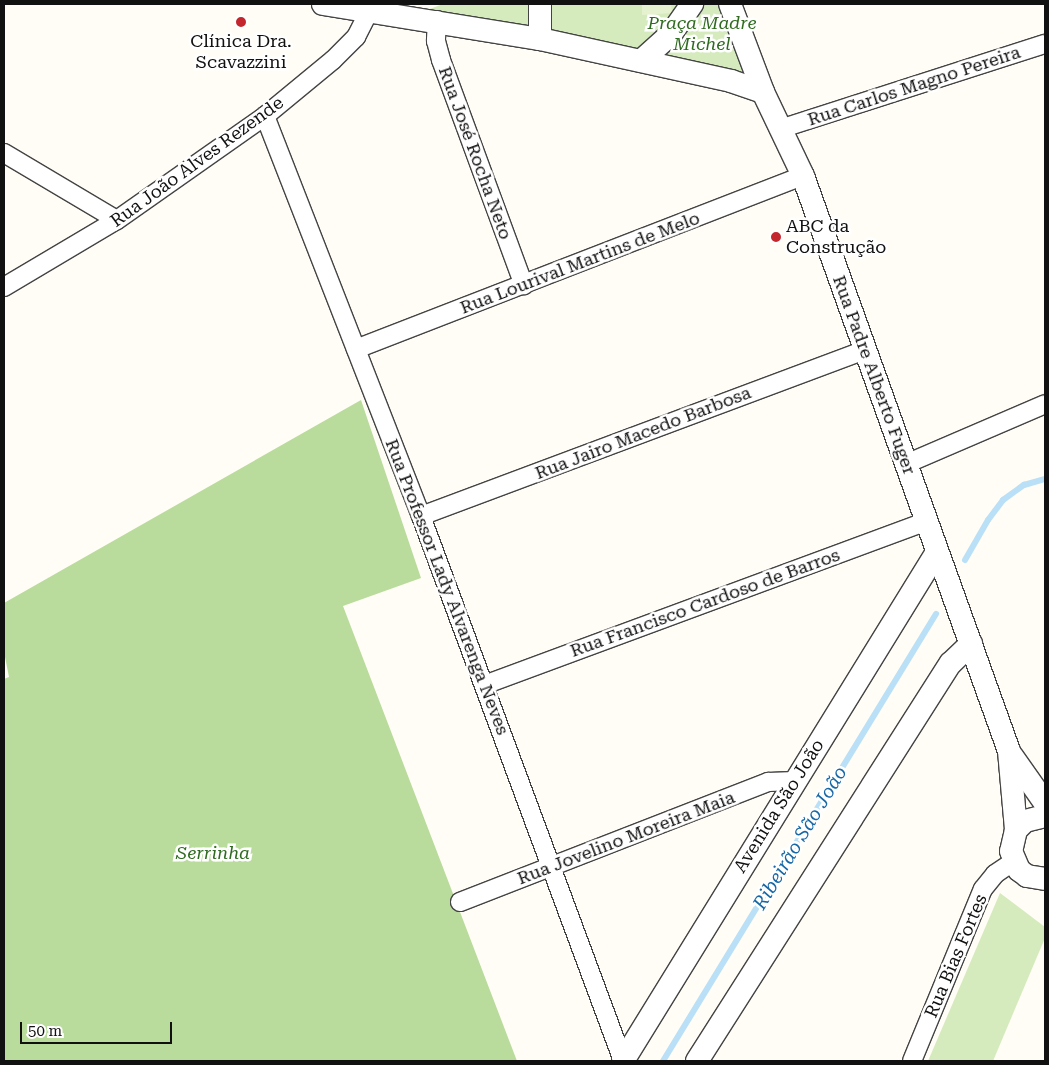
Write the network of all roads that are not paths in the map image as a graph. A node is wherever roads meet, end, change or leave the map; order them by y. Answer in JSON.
{"nodes":[{"id":1,"x":323,"y":4,"type":"edge"},
{"id":2,"x":420,"y":4,"type":"edge"},
{"id":3,"x":540,"y":4,"type":"edge"},
{"id":4,"x":692,"y":4,"type":"edge"},
{"id":5,"x":730,"y":4,"type":"edge"},
{"id":6,"x":378,"y":10,"type":"edge"},
{"id":7,"x":437,"y":20,"type":"junction"},
{"id":8,"x":540,"y":40,"type":"junction"},
{"id":9,"x":1045,"y":44,"type":"edge"},
{"id":10,"x":641,"y":61,"type":"junction"},
{"id":11,"x":763,"y":92,"type":"junction"},
{"id":12,"x":264,"y":116,"type":"junction"},
{"id":13,"x":783,"y":128,"type":"junction"},
{"id":14,"x":4,"y":153,"type":"edge"},
{"id":15,"x":803,"y":176,"type":"junction"},
{"id":16,"x":117,"y":220,"type":"junction"},
{"id":17,"x":524,"y":284,"type":"junction"},
{"id":18,"x":4,"y":287,"type":"edge"},
{"id":19,"x":356,"y":349,"type":"junction"},
{"id":20,"x":865,"y":350,"type":"junction"},
{"id":21,"x":1045,"y":404,"type":"edge"},
{"id":22,"x":906,"y":464,"type":"junction"},
{"id":23,"x":421,"y":516,"type":"junction"},
{"id":24,"x":927,"y":521,"type":"junction"},
{"id":25,"x":941,"y":563,"type":"junction"},
{"id":26,"x":968,"y":636,"type":"junction"},
{"id":27,"x":484,"y":685,"type":"junction"},
{"id":28,"x":1009,"y":750,"type":"junction"},
{"id":29,"x":795,"y":781,"type":"junction"},
{"id":30,"x":1045,"y":803,"type":"edge"},
{"id":31,"x":1045,"y":816,"type":"edge"},
{"id":32,"x":1016,"y":830,"type":"junction"},
{"id":33,"x":1014,"y":861,"type":"junction"},
{"id":34,"x":550,"y":868,"type":"junction"},
{"id":35,"x":1042,"y":882,"type":"edge"},
{"id":36,"x":460,"y":902,"type":"dead end"},
{"id":37,"x":623,"y":1061,"type":"edge"},
{"id":38,"x":697,"y":1061,"type":"edge"},
{"id":39,"x":912,"y":1061,"type":"edge"}],
"edges":[{"from":1,"to":6,"type":"street"},
{"from":2,"to":6,"type":"street"},
{"from":3,"to":8,"type":"street"},
{"from":4,"to":10,"type":"street"},
{"from":5,"to":11,"type":"street","name":"Rua Padre Alberto Fuger"},
{"from":6,"to":7,"type":"street"},
{"from":6,"to":12,"type":"street","name":"Rua João Alves Rezende"},
{"from":7,"to":8,"type":"street"},
{"from":7,"to":17,"type":"street","name":"Rua José Rocha Neto"},
{"from":8,"to":10,"type":"street"},
{"from":9,"to":13,"type":"street","name":"Rua Carlos Magno Pereira"},
{"from":10,"to":11,"type":"street"},
{"from":11,"to":13,"type":"street","name":"Rua Padre Alberto Fuger"},
{"from":12,"to":16,"type":"street","name":"Rua João Alves Rezende"},
{"from":12,"to":19,"type":"street","name":"Rua Professor Lady Alvarenga Neves"},
{"from":13,"to":15,"type":"street","name":"Rua Padre Alberto Fuger"},
{"from":14,"to":16,"type":"street"},
{"from":15,"to":17,"type":"street","name":"Rua Lourival Martins de Melo"},
{"from":15,"to":20,"type":"street","name":"Rua Padre Alberto Fuger"},
{"from":16,"to":18,"type":"street","name":"Rua João Alves Rezende"},
{"from":17,"to":19,"type":"street","name":"Rua Lourival Martins de Melo"},
{"from":19,"to":23,"type":"street","name":"Rua Professor Lady Alvarenga Neves"},
{"from":20,"to":22,"type":"street","name":"Rua Padre Alberto Fuger"},
{"from":20,"to":23,"type":"street","name":"Rua Jairo Macedo Barbosa"},
{"from":21,"to":22,"type":"street"},
{"from":22,"to":24,"type":"street","name":"Rua Padre Alberto Fuger"},
{"from":23,"to":27,"type":"street","name":"Rua Professor Lady Alvarenga Neves"},
{"from":24,"to":25,"type":"street","name":"Rua Padre Alberto Fuger"},
{"from":24,"to":27,"type":"street","name":"Rua Francisco Cardoso de Barros"},
{"from":25,"to":26,"type":"street","name":"Rua Padre Alberto Fuger"},
{"from":25,"to":29,"type":"street","name":"Avenida São João"},
{"from":26,"to":28,"type":"street","name":"Rua Padre Alberto Fuger"},
{"from":26,"to":38,"type":"street"},
{"from":27,"to":34,"type":"street","name":"Rua Professor Lady Alvarenga Neves"},
{"from":28,"to":30,"type":"street","name":"Rua Padre Alberto Fuger"},
{"from":28,"to":32,"type":"street","name":"Rua Padre Alberto Fuger"},
{"from":29,"to":34,"type":"street","name":"Rua Jovelino Moreira Maia"},
{"from":29,"to":37,"type":"street","name":"Avenida São João"},
{"from":31,"to":32,"type":"street"},
{"from":32,"to":33,"type":"street","name":"Rua Padre Alberto Fuger"},
{"from":33,"to":35,"type":"street"},
{"from":33,"to":39,"type":"street","name":"Rua Bias Fortes"},
{"from":34,"to":36,"type":"street","name":"Rua Jovelino Moreira Maia"},
{"from":34,"to":37,"type":"street","name":"Rua Professor Lady Alvarenga Neves"}]}
